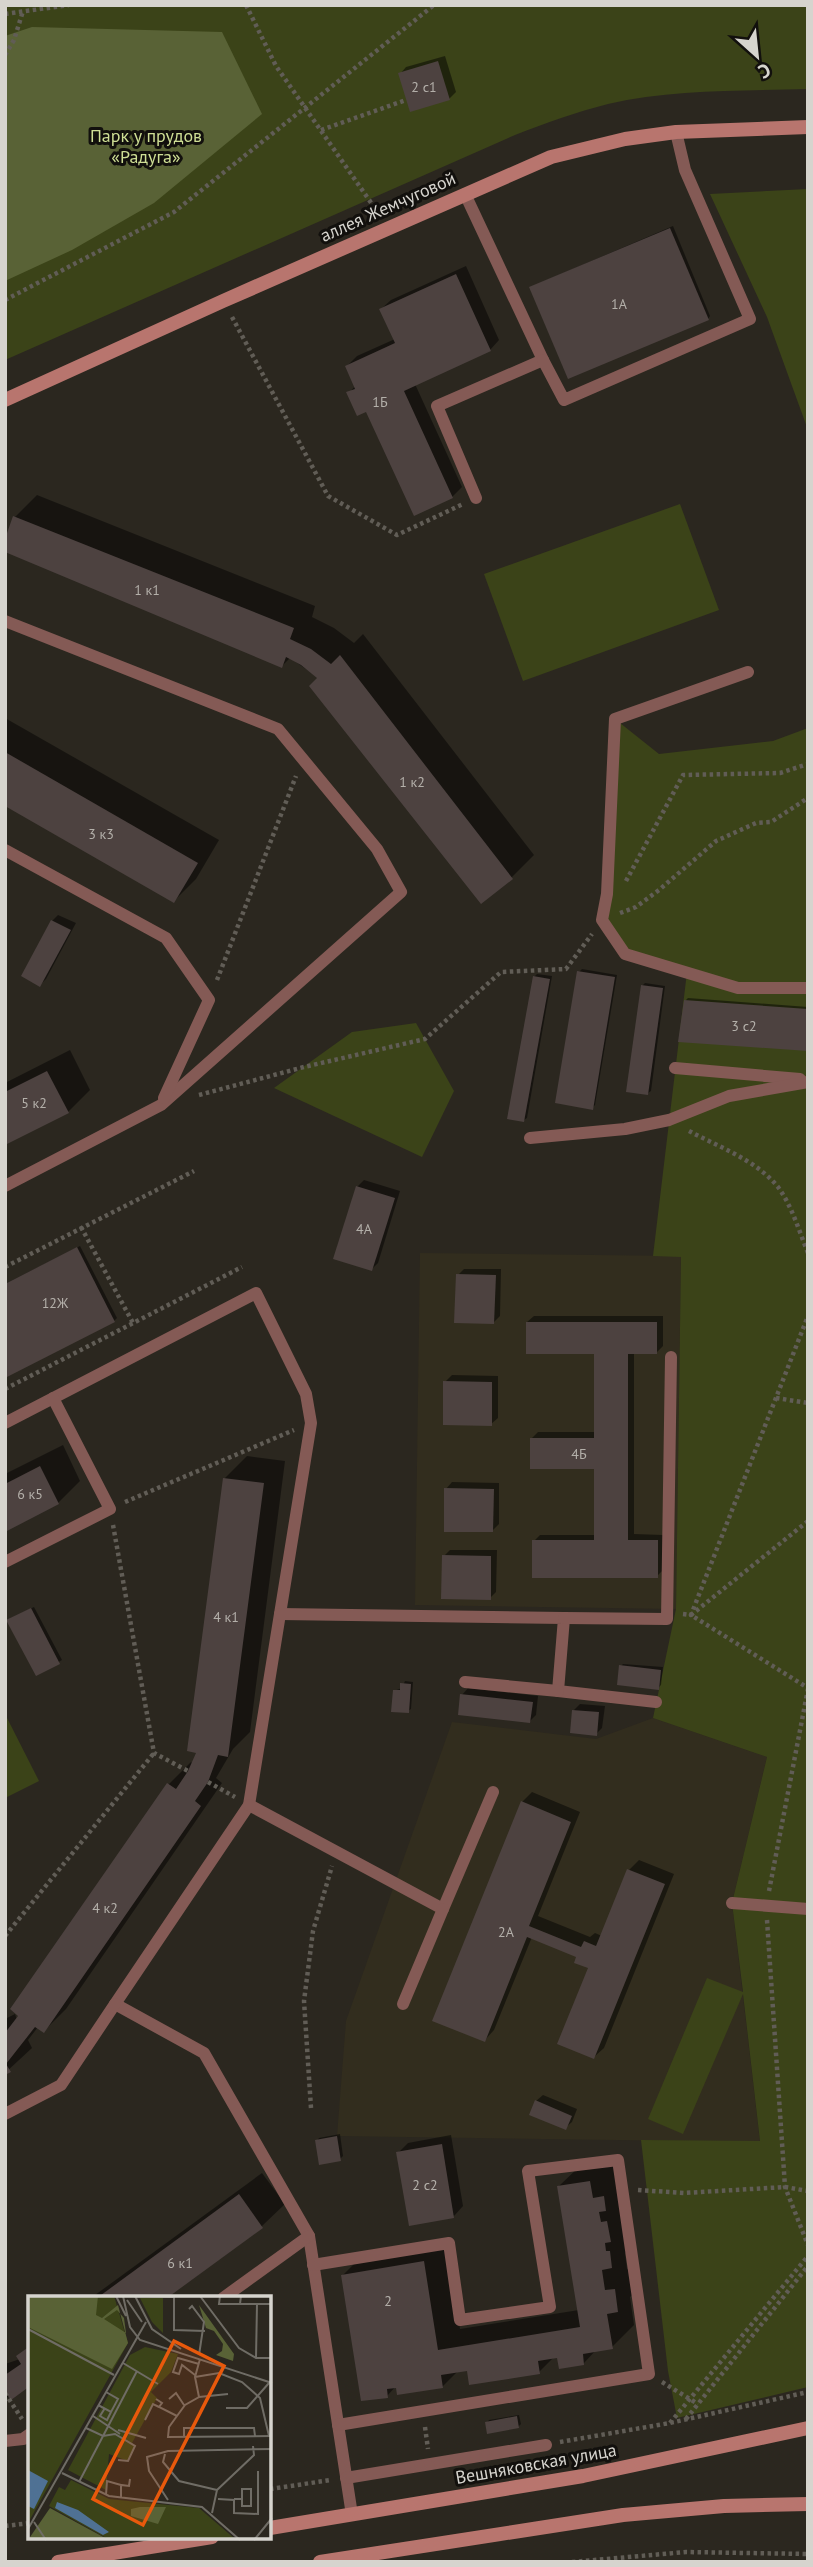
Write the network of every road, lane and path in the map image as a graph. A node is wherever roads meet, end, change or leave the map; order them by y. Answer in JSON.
{"nodes":[{"id":1,"x":69,"y":5,"type":"edge"},
{"id":2,"x":246,"y":5,"type":"edge"},
{"id":3,"x":434,"y":5,"type":"edge"},
{"id":4,"x":48,"y":6,"type":"edge"},
{"id":5,"x":23,"y":11,"type":"junction"},
{"id":6,"x":5,"y":14,"type":"edge"},
{"id":7,"x":5,"y":55,"type":"edge"},
{"id":8,"x":406,"y":100,"type":"dead end"},
{"id":9,"x":306,"y":108,"type":"junction"},
{"id":10,"x":808,"y":127,"type":"edge"},
{"id":11,"x":321,"y":130,"type":"junction"},
{"id":12,"x":676,"y":132,"type":"junction"},
{"id":13,"x":465,"y":194,"type":"junction"},
{"id":14,"x":374,"y":207,"type":"dead end"},
{"id":15,"x":5,"y":300,"type":"edge"},
{"id":16,"x":223,"y":301,"type":"junction"},
{"id":17,"x":543,"y":360,"type":"junction"},
{"id":18,"x":5,"y":400,"type":"edge"},
{"id":19,"x":476,"y":498,"type":"joint"},
{"id":20,"x":5,"y":621,"type":"edge"},
{"id":21,"x":748,"y":672,"type":"dead end"},
{"id":22,"x":303,"y":760,"type":"junction"},
{"id":23,"x":808,"y":764,"type":"edge"},
{"id":24,"x":808,"y":798,"type":"edge"},
{"id":25,"x":5,"y":850,"type":"edge"},
{"id":26,"x":607,"y":894,"type":"junction"},
{"id":27,"x":602,"y":920,"type":"junction"},
{"id":28,"x":808,"y":988,"type":"edge"},
{"id":29,"x":209,"y":1000,"type":"junction"},
{"id":30,"x":676,"y":1068,"type":"dead end"},
{"id":31,"x":808,"y":1081,"type":"edge"},
{"id":32,"x":161,"y":1105,"type":"junction"},
{"id":33,"x":669,"y":1120,"type":"junction"},
{"id":34,"x":530,"y":1138,"type":"dead end"},
{"id":35,"x":194,"y":1171,"type":"dead end"},
{"id":36,"x":5,"y":1186,"type":"edge"},
{"id":37,"x":82,"y":1227,"type":"junction"},
{"id":38,"x":808,"y":1253,"type":"edge"},
{"id":39,"x":5,"y":1266,"type":"edge"},
{"id":40,"x":242,"y":1267,"type":"dead end"},
{"id":41,"x":808,"y":1316,"type":"edge"},
{"id":42,"x":133,"y":1323,"type":"junction"},
{"id":43,"x":671,"y":1357,"type":"dead end"},
{"id":44,"x":5,"y":1389,"type":"edge"},
{"id":45,"x":53,"y":1398,"type":"junction"},
{"id":46,"x":776,"y":1398,"type":"junction"},
{"id":47,"x":808,"y":1403,"type":"edge"},
{"id":48,"x":5,"y":1423,"type":"edge"},
{"id":49,"x":311,"y":1423,"type":"junction"},
{"id":50,"x":110,"y":1508,"type":"junction"},
{"id":51,"x":808,"y":1521,"type":"edge"},
{"id":52,"x":5,"y":1562,"type":"edge"},
{"id":53,"x":280,"y":1614,"type":"junction"},
{"id":54,"x":667,"y":1614,"type":"junction"},
{"id":55,"x":691,"y":1615,"type":"junction"},
{"id":56,"x":565,"y":1618,"type":"junction"},
{"id":57,"x":465,"y":1682,"type":"dead end"},
{"id":58,"x":808,"y":1688,"type":"edge"},
{"id":59,"x":558,"y":1692,"type":"junction"},
{"id":60,"x":656,"y":1702,"type":"dead end"},
{"id":61,"x":154,"y":1753,"type":"junction"},
{"id":62,"x":188,"y":1771,"type":"dead end"},
{"id":63,"x":208,"y":1782,"type":"dead end"},
{"id":64,"x":493,"y":1792,"type":"dead end"},
{"id":65,"x":249,"y":1805,"type":"junction"},
{"id":66,"x":336,"y":1852,"type":"junction"},
{"id":67,"x":732,"y":1903,"type":"dead end"},
{"id":68,"x":766,"y":1905,"type":"junction"},
{"id":69,"x":443,"y":1909,"type":"junction"},
{"id":70,"x":808,"y":1909,"type":"edge"},
{"id":71,"x":5,"y":1936,"type":"edge"},
{"id":72,"x":115,"y":2004,"type":"junction"},
{"id":73,"x":403,"y":2004,"type":"dead end"},
{"id":74,"x":311,"y":2108,"type":"dead end"},
{"id":75,"x":5,"y":2114,"type":"edge"},
{"id":76,"x":785,"y":2187,"type":"junction"},
{"id":77,"x":622,"y":2189,"type":"junction"},
{"id":78,"x":808,"y":2191,"type":"edge"},
{"id":79,"x":309,"y":2236,"type":"junction"},
{"id":80,"x":808,"y":2245,"type":"edge"},
{"id":81,"x":808,"y":2256,"type":"edge"},
{"id":82,"x":313,"y":2264,"type":"junction"},
{"id":83,"x":808,"y":2266,"type":"edge"},
{"id":84,"x":226,"y":2296,"type":"edge"},
{"id":85,"x":649,"y":2374,"type":"junction"},
{"id":86,"x":808,"y":2392,"type":"edge"},
{"id":87,"x":5,"y":2393,"type":"edge"},
{"id":88,"x":690,"y":2399,"type":"junction"},
{"id":89,"x":698,"y":2404,"type":"junction"},
{"id":90,"x":422,"y":2412,"type":"junction"},
{"id":91,"x":685,"y":2419,"type":"junction"},
{"id":92,"x":24,"y":2421,"type":"dead end"},
{"id":93,"x":670,"y":2423,"type":"junction"},
{"id":94,"x":338,"y":2426,"type":"junction"},
{"id":95,"x":808,"y":2428,"type":"edge"},
{"id":96,"x":28,"y":2435,"type":"edge"},
{"id":97,"x":5,"y":2441,"type":"edge"},
{"id":98,"x":545,"y":2445,"type":"joint"},
{"id":99,"x":431,"y":2464,"type":"junction"},
{"id":100,"x":346,"y":2478,"type":"junction"},
{"id":101,"x":271,"y":2488,"type":"edge"},
{"id":102,"x":808,"y":2504,"type":"edge"},
{"id":103,"x":352,"y":2515,"type":"junction"},
{"id":104,"x":28,"y":2523,"type":"edge"},
{"id":105,"x":5,"y":2526,"type":"edge"},
{"id":106,"x":271,"y":2528,"type":"edge"},
{"id":107,"x":200,"y":2539,"type":"edge"},
{"id":108,"x":808,"y":2554,"type":"edge"},
{"id":109,"x":397,"y":2556,"type":"edge"},
{"id":110,"x":58,"y":2562,"type":"edge"},
{"id":111,"x":320,"y":2562,"type":"edge"},
{"id":112,"x":572,"y":2562,"type":"edge"}],
"edges":[{"from":1,"to":4,"type":"path"},
{"from":2,"to":9,"type":"path"},
{"from":3,"to":9,"type":"path"},
{"from":4,"to":5,"type":"path"},
{"from":5,"to":6,"type":"path"},
{"from":5,"to":7,"type":"path"},
{"from":8,"to":11,"type":"path"},
{"from":9,"to":11,"type":"path"},
{"from":9,"to":15,"type":"path"},
{"from":10,"to":12,"type":"main road","name":"аллея Жемчуговой"},
{"from":11,"to":14,"type":"path"},
{"from":12,"to":13,"type":"main road","name":"аллея Жемчуговой"},
{"from":12,"to":17,"type":"lane"},
{"from":13,"to":16,"type":"main road","name":"аллея Жемчуговой"},
{"from":13,"to":17,"type":"lane"},
{"from":16,"to":18,"type":"main road","name":"аллея Жемчуговой"},
{"from":16,"to":19,"type":"path"},
{"from":17,"to":19,"type":"lane"},
{"from":20,"to":22,"type":"lane"},
{"from":21,"to":26,"type":"lane"},
{"from":22,"to":29,"type":"path"},
{"from":22,"to":32,"type":"lane"},
{"from":23,"to":26,"type":"path"},
{"from":24,"to":27,"type":"path"},
{"from":25,"to":29,"type":"lane"},
{"from":26,"to":27,"type":"lane"},
{"from":27,"to":28,"type":"lane"},
{"from":27,"to":32,"type":"path"},
{"from":29,"to":32,"type":"lane"},
{"from":30,"to":31,"type":"lane"},
{"from":31,"to":33,"type":"lane"},
{"from":32,"to":36,"type":"lane"},
{"from":33,"to":34,"type":"lane"},
{"from":33,"to":38,"type":"path"},
{"from":35,"to":37,"type":"path"},
{"from":37,"to":39,"type":"path"},
{"from":37,"to":42,"type":"path"},
{"from":40,"to":42,"type":"path"},
{"from":41,"to":46,"type":"path"},
{"from":42,"to":44,"type":"path"},
{"from":43,"to":54,"type":"lane"},
{"from":45,"to":48,"type":"lane"},
{"from":45,"to":49,"type":"lane"},
{"from":45,"to":50,"type":"lane"},
{"from":46,"to":47,"type":"path"},
{"from":46,"to":55,"type":"path"},
{"from":49,"to":50,"type":"path"},
{"from":49,"to":53,"type":"lane"},
{"from":50,"to":52,"type":"lane"},
{"from":50,"to":61,"type":"path"},
{"from":51,"to":55,"type":"path"},
{"from":53,"to":56,"type":"lane"},
{"from":53,"to":65,"type":"lane"},
{"from":54,"to":55,"type":"path"},
{"from":54,"to":56,"type":"lane"},
{"from":55,"to":58,"type":"path"},
{"from":56,"to":59,"type":"lane"},
{"from":57,"to":59,"type":"lane"},
{"from":58,"to":68,"type":"path"},
{"from":59,"to":60,"type":"lane"},
{"from":61,"to":62,"type":"path"},
{"from":61,"to":71,"type":"path"},
{"from":63,"to":65,"type":"path"},
{"from":64,"to":69,"type":"lane"},
{"from":65,"to":66,"type":"lane"},
{"from":65,"to":72,"type":"lane"},
{"from":66,"to":69,"type":"lane"},
{"from":66,"to":74,"type":"path"},
{"from":67,"to":68,"type":"lane"},
{"from":68,"to":70,"type":"lane"},
{"from":68,"to":76,"type":"path"},
{"from":69,"to":73,"type":"lane"},
{"from":72,"to":75,"type":"lane"},
{"from":72,"to":79,"type":"lane"},
{"from":76,"to":77,"type":"path"},
{"from":76,"to":78,"type":"path"},
{"from":76,"to":80,"type":"path"},
{"from":77,"to":82,"type":"lane"},
{"from":77,"to":85,"type":"lane"},
{"from":79,"to":82,"type":"lane"},
{"from":79,"to":84,"type":"lane"},
{"from":81,"to":88,"type":"path"},
{"from":82,"to":94,"type":"lane"},
{"from":83,"to":89,"type":"path"},
{"from":85,"to":88,"type":"path"},
{"from":85,"to":90,"type":"lane"},
{"from":86,"to":91,"type":"path"},
{"from":87,"to":92,"type":"path"},
{"from":88,"to":89,"type":"path"},
{"from":88,"to":93,"type":"path"},
{"from":89,"to":91,"type":"path"},
{"from":90,"to":94,"type":"lane"},
{"from":90,"to":99,"type":"path"},
{"from":91,"to":93,"type":"path"},
{"from":93,"to":98,"type":"path"},
{"from":94,"to":100,"type":"lane"},
{"from":95,"to":103,"type":"main road","name":"Вешняковская улица"},
{"from":96,"to":97,"type":"lane"},
{"from":98,"to":99,"type":"lane"},
{"from":99,"to":100,"type":"lane"},
{"from":100,"to":101,"type":"path"},
{"from":100,"to":103,"type":"lane"},
{"from":102,"to":109,"type":"main road"},
{"from":103,"to":106,"type":"main road","name":"Вешняковская улица"},
{"from":104,"to":105,"type":"path"},
{"from":107,"to":110,"type":"main road"},
{"from":108,"to":112,"type":"path"},
{"from":109,"to":111,"type":"main road"}]}
